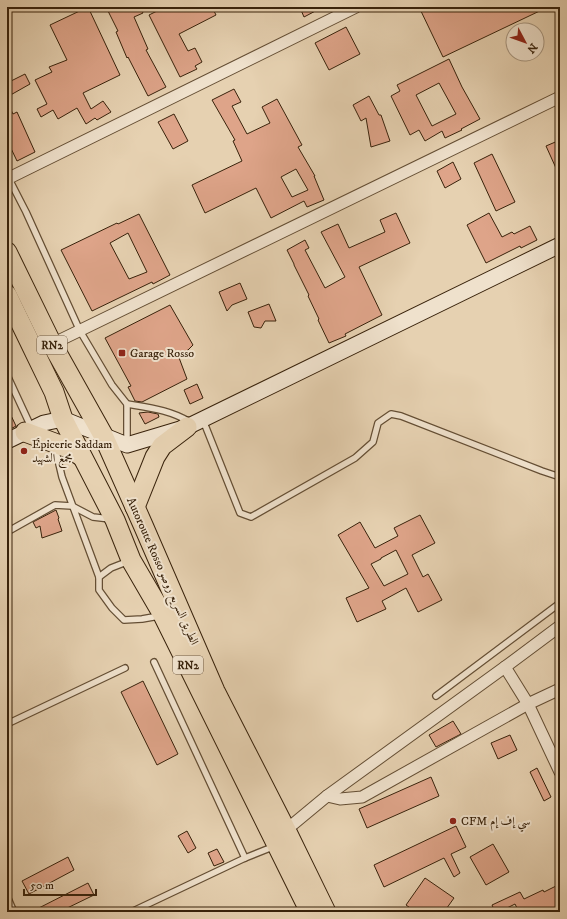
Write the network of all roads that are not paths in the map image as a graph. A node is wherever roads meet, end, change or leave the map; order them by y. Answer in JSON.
{"nodes":[{"id":1,"x":356,"y":7,"type":"edge"},
{"id":2,"x":344,"y":10,"type":"edge"},
{"id":3,"x":560,"y":98,"type":"edge"},
{"id":4,"x":8,"y":177,"type":"edge"},
{"id":5,"x":560,"y":245,"type":"edge"},
{"id":6,"x":7,"y":252,"type":"edge"},
{"id":7,"x":7,"y":295,"type":"edge"},
{"id":8,"x":80,"y":331,"type":"junction"},
{"id":9,"x":52,"y":344,"type":"junction"},
{"id":10,"x":7,"y":375,"type":"edge"},
{"id":11,"x":127,"y":404,"type":"junction"},
{"id":12,"x":63,"y":419,"type":"junction"},
{"id":13,"x":194,"y":424,"type":"junction"},
{"id":14,"x":29,"y":431,"type":"junction"},
{"id":15,"x":103,"y":435,"type":"junction"},
{"id":16,"x":7,"y":441,"type":"edge"},
{"id":17,"x":54,"y":442,"type":"junction"},
{"id":18,"x":127,"y":445,"type":"junction"},
{"id":19,"x":81,"y":456,"type":"junction"},
{"id":20,"x":560,"y":476,"type":"edge"},
{"id":21,"x":72,"y":506,"type":"junction"},
{"id":22,"x":135,"y":507,"type":"junction"},
{"id":23,"x":115,"y":520,"type":"junction"},
{"id":24,"x":7,"y":532,"type":"edge"},
{"id":25,"x":131,"y":560,"type":"junction"},
{"id":26,"x":99,"y":577,"type":"junction"},
{"id":27,"x":560,"y":603,"type":"edge"},
{"id":28,"x":164,"y":614,"type":"junction"},
{"id":29,"x":560,"y":626,"type":"edge"},
{"id":30,"x":154,"y":662,"type":"dead end"},
{"id":31,"x":505,"y":667,"type":"junction"},
{"id":32,"x":124,"y":668,"type":"dead end"},
{"id":33,"x":560,"y":689,"type":"edge"},
{"id":34,"x":436,"y":696,"type":"dead end"},
{"id":35,"x":528,"y":704,"type":"junction"},
{"id":36,"x":7,"y":724,"type":"edge"},
{"id":37,"x":560,"y":772,"type":"edge"},
{"id":38,"x":327,"y":796,"type":"junction"},
{"id":39,"x":282,"y":838,"type":"junction"},
{"id":40,"x":246,"y":858,"type":"junction"},
{"id":41,"x":7,"y":896,"type":"edge"},
{"id":42,"x":14,"y":912,"type":"edge"},
{"id":43,"x":131,"y":912,"type":"edge"},
{"id":44,"x":310,"y":912,"type":"edge"},
{"id":45,"x":326,"y":912,"type":"edge"}],
"edges":[{"from":1,"to":2,"type":"street"},
{"from":2,"to":4,"type":"street"},
{"from":3,"to":8,"type":"street"},
{"from":4,"to":8,"type":"lane"},
{"from":5,"to":13,"type":"main road"},
{"from":6,"to":9,"type":"highway","name":"Autoroute Rosso الطريق السريع روصو","number":"RN2"},
{"from":7,"to":12,"type":"highway","name":"Autoroute Rosso الطريق السريع روصو","number":"RN2"},
{"from":8,"to":9,"type":"street"},
{"from":8,"to":11,"type":"lane"},
{"from":9,"to":15,"type":"highway","name":"Autoroute Rosso الطريق السريع روصو","number":"RN2"},
{"from":10,"to":14,"type":"lane"},
{"from":11,"to":13,"type":"lane"},
{"from":11,"to":18,"type":"lane"},
{"from":12,"to":14,"type":"main road"},
{"from":12,"to":15,"type":"main road"},
{"from":12,"to":19,"type":"highway","name":"Autoroute Rosso الطريق السريع روصو","number":"RN2"},
{"from":13,"to":18,"type":"main road"},
{"from":13,"to":20,"type":"lane"},
{"from":13,"to":22,"type":"highway"},
{"from":14,"to":16,"type":"main road"},
{"from":14,"to":17,"type":"highway"},
{"from":15,"to":18,"type":"main road"},
{"from":15,"to":22,"type":"highway","name":"Autoroute Rosso الطريق السريع روصو","number":"RN2"},
{"from":17,"to":19,"type":"highway"},
{"from":17,"to":21,"type":"lane"},
{"from":19,"to":23,"type":"highway","name":"Autoroute Rosso الطريق السريع روصو","number":"RN2"},
{"from":21,"to":23,"type":"lane"},
{"from":21,"to":24,"type":"lane"},
{"from":21,"to":26,"type":"lane"},
{"from":22,"to":39,"type":"highway","name":"Autoroute Rosso الطريق السريع روصو","number":"RN2"},
{"from":23,"to":25,"type":"highway","name":"Autoroute Rosso الطريق السريع روصو","number":"RN2"},
{"from":25,"to":26,"type":"lane"},
{"from":25,"to":28,"type":"highway","name":"Autoroute Rosso الطريق السريع روصو","number":"RN2"},
{"from":26,"to":28,"type":"lane"},
{"from":27,"to":34,"type":"lane"},
{"from":28,"to":39,"type":"highway","name":"Autoroute Rosso الطريق السريع روصو","number":"RN2"},
{"from":29,"to":31,"type":"street"},
{"from":30,"to":40,"type":"lane"},
{"from":31,"to":35,"type":"street"},
{"from":31,"to":38,"type":"street"},
{"from":32,"to":36,"type":"lane"},
{"from":33,"to":35,"type":"street"},
{"from":35,"to":37,"type":"street"},
{"from":35,"to":38,"type":"street"},
{"from":38,"to":39,"type":"street"},
{"from":39,"to":40,"type":"lane"},
{"from":39,"to":44,"type":"highway","name":"Autoroute Rosso الطريق السريع روصو","number":"RN2"},
{"from":39,"to":45,"type":"highway","name":"Autoroute Rosso الطريق السريع روصو","number":"RN2"},
{"from":40,"to":43,"type":"lane"},
{"from":41,"to":42,"type":"lane"}]}
